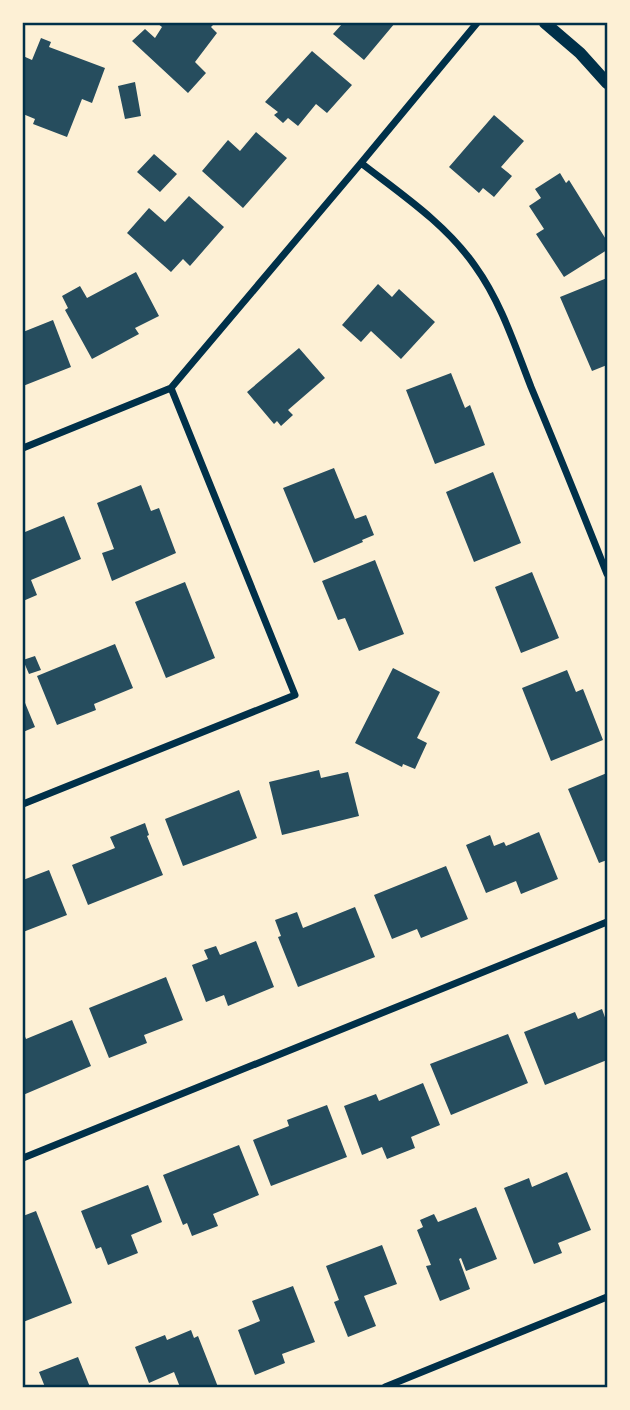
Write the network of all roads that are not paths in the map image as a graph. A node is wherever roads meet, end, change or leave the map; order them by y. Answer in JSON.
{"nodes":[{"id":1,"x":477,"y":23,"type":"edge"},
{"id":2,"x":545,"y":23,"type":"edge"},
{"id":3,"x":607,"y":83,"type":"edge"},
{"id":4,"x":361,"y":163,"type":"junction"},
{"id":5,"x":171,"y":388,"type":"junction"},
{"id":6,"x":23,"y":447,"type":"edge"},
{"id":7,"x":607,"y":574,"type":"edge"},
{"id":8,"x":23,"y":804,"type":"edge"},
{"id":9,"x":607,"y":922,"type":"edge"},
{"id":10,"x":23,"y":1158,"type":"edge"},
{"id":11,"x":607,"y":1297,"type":"edge"},
{"id":12,"x":385,"y":1387,"type":"edge"}],
"edges":[{"from":1,"to":4,"type":"street"},
{"from":2,"to":3,"type":"street"},
{"from":4,"to":5,"type":"street"},
{"from":4,"to":7,"type":"street"},
{"from":5,"to":6,"type":"street"},
{"from":5,"to":8,"type":"street"},
{"from":9,"to":10,"type":"street"},
{"from":11,"to":12,"type":"street"}]}
